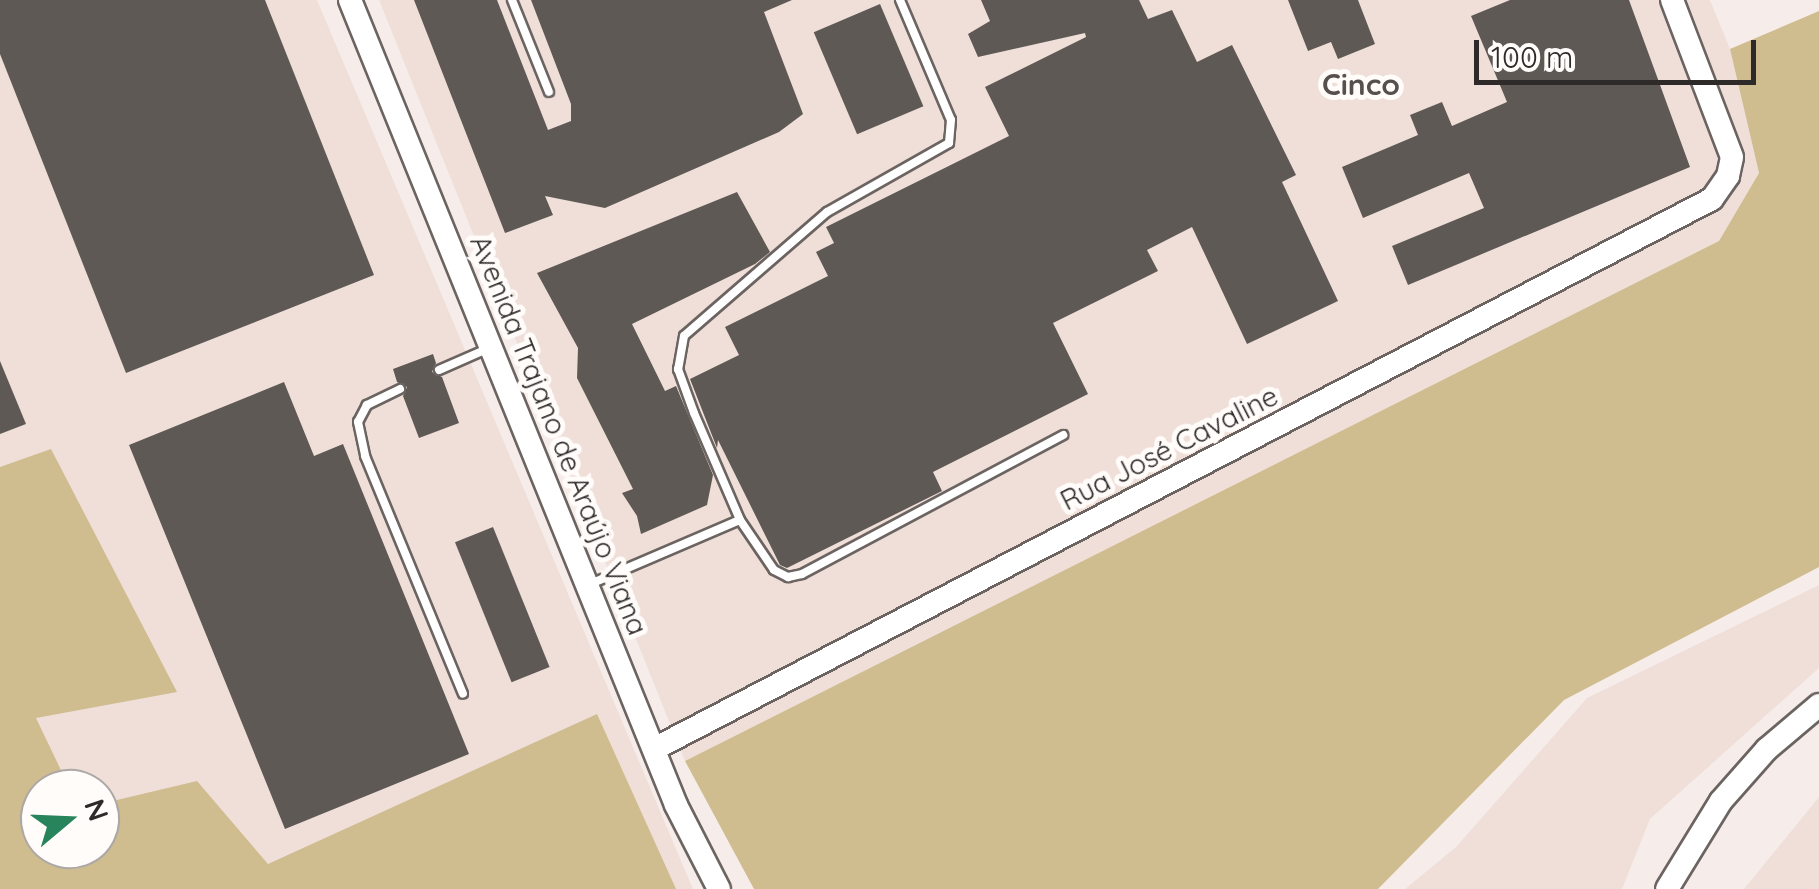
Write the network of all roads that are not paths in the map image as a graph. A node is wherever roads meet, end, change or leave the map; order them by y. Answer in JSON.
{"nodes":[{"id":1,"x":350,"y":0,"type":"edge"},
{"id":2,"x":512,"y":0,"type":"edge"},
{"id":3,"x":900,"y":0,"type":"edge"},
{"id":4,"x":1672,"y":0,"type":"edge"},
{"id":5,"x":550,"y":92,"type":"dead end"},
{"id":6,"x":491,"y":347,"type":"junction"},
{"id":7,"x":439,"y":370,"type":"dead end"},
{"id":8,"x":400,"y":389,"type":"dead end"},
{"id":9,"x":1064,"y":435,"type":"dead end"},
{"id":10,"x":740,"y":520,"type":"junction"},
{"id":11,"x":588,"y":585,"type":"junction"},
{"id":12,"x":463,"y":694,"type":"dead end"},
{"id":13,"x":1819,"y":705,"type":"edge"},
{"id":14,"x":654,"y":749,"type":"junction"},
{"id":15,"x":719,"y":889,"type":"edge"},
{"id":16,"x":1667,"y":889,"type":"edge"}],
"edges":[{"from":1,"to":6,"type":"street","name":"Avenida Trajano de Araújo Viana"},
{"from":2,"to":5,"type":"lane"},
{"from":3,"to":10,"type":"lane"},
{"from":4,"to":14,"type":"street","name":"Rua José Cavaline"},
{"from":6,"to":7,"type":"lane"},
{"from":6,"to":11,"type":"street","name":"Avenida Trajano de Araújo Viana"},
{"from":8,"to":12,"type":"lane"},
{"from":9,"to":10,"type":"lane"},
{"from":10,"to":11,"type":"lane"},
{"from":11,"to":14,"type":"street","name":"Avenida Trajano de Araújo Viana"},
{"from":13,"to":16,"type":"street"},
{"from":14,"to":15,"type":"street","name":"Avenida Trajano de Araújo Viana"}]}
